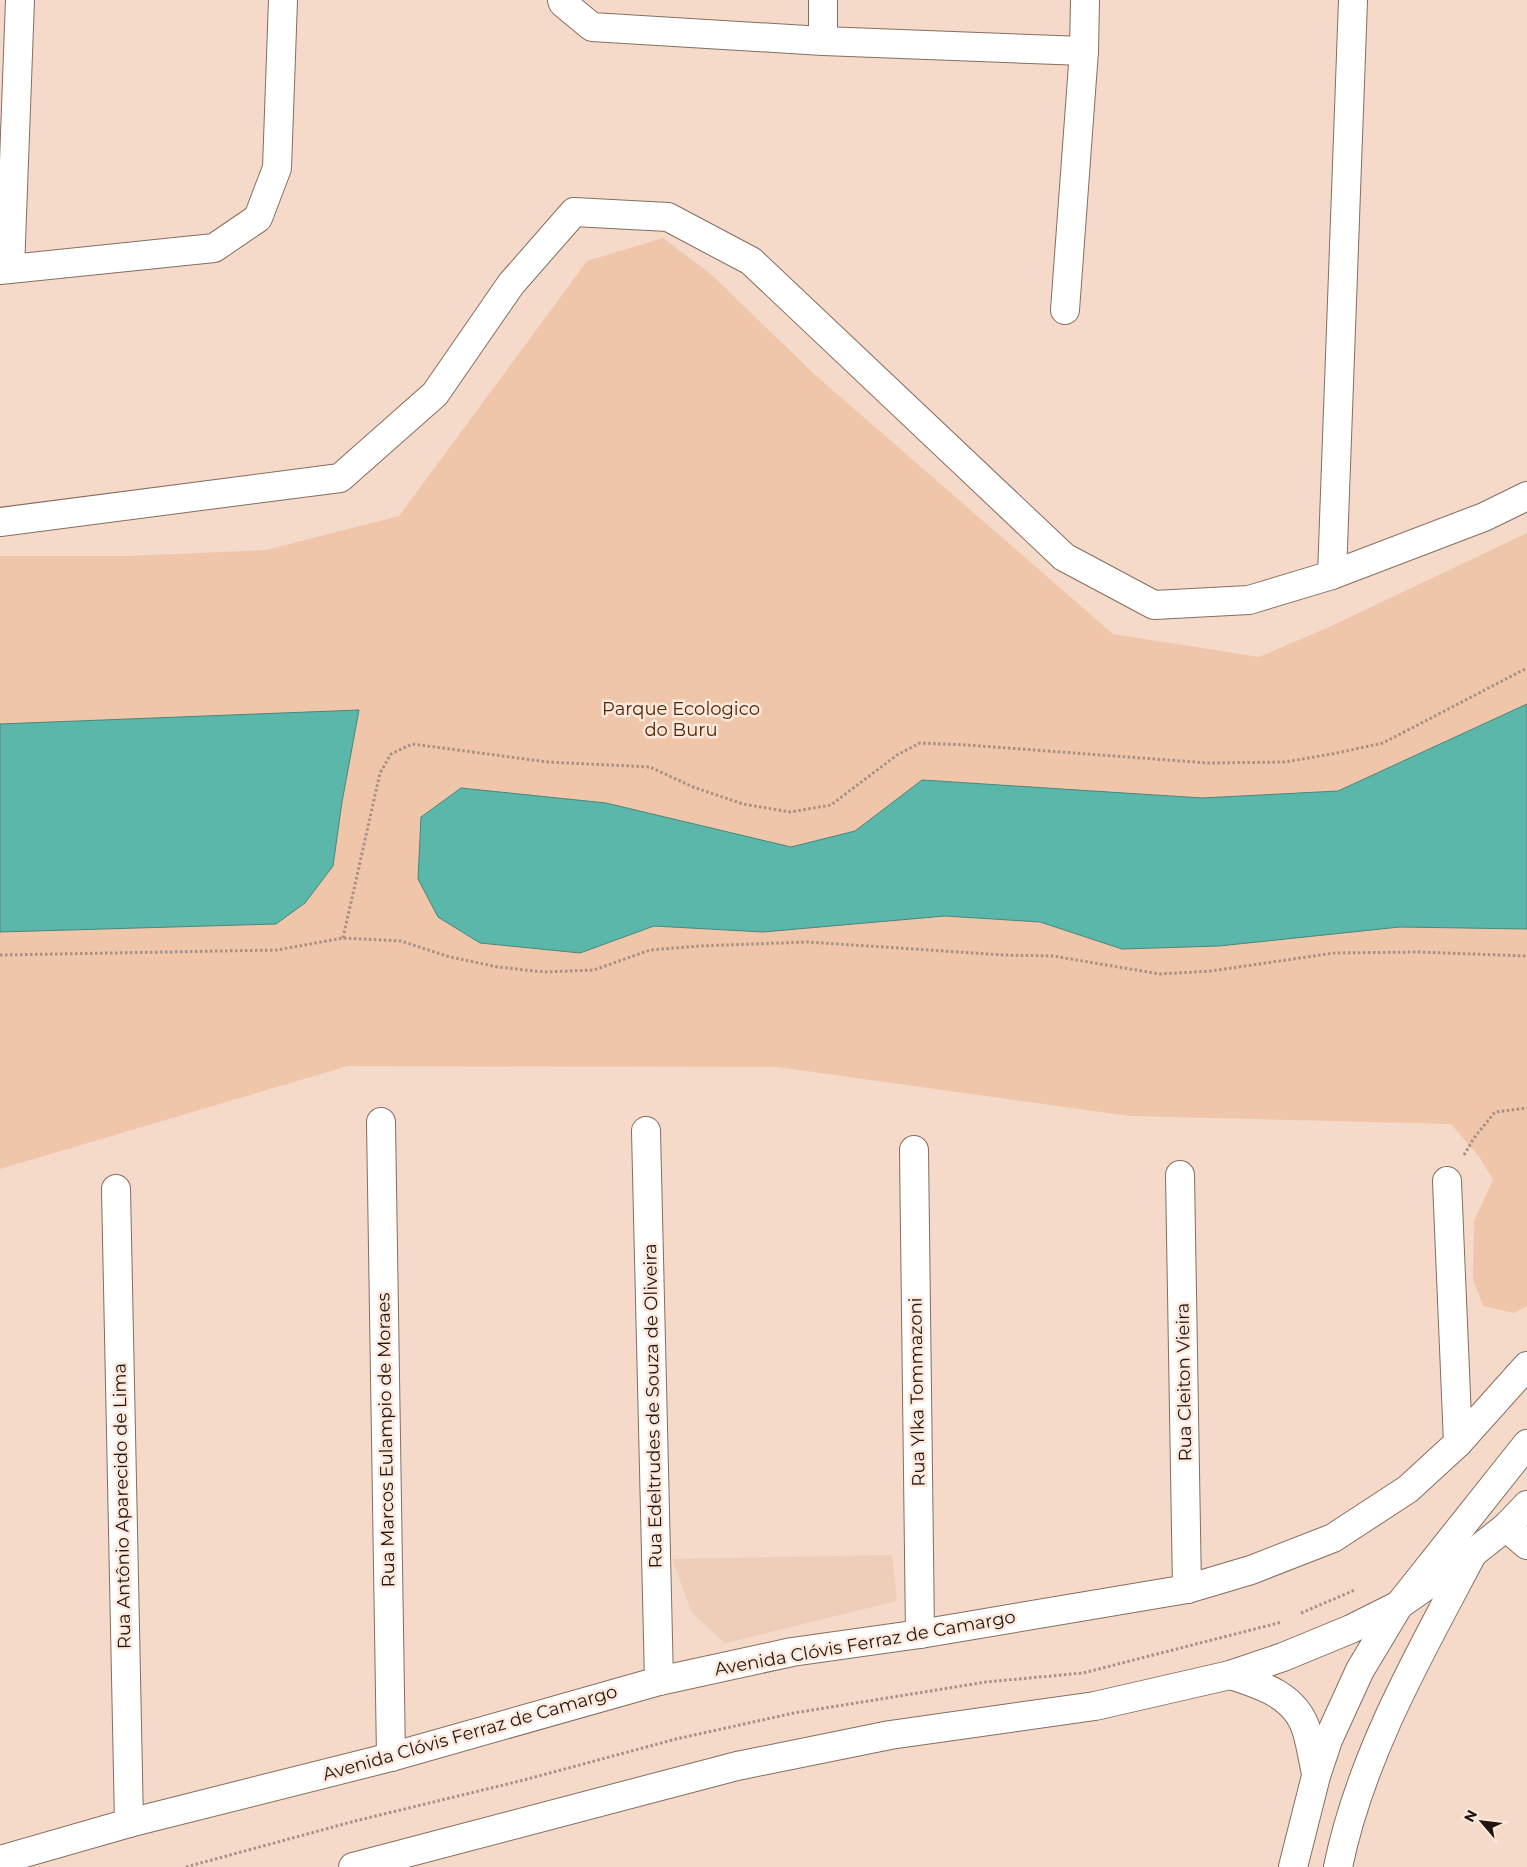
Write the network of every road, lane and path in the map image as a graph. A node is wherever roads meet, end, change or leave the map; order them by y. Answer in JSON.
{"nodes":[{"id":1,"x":20,"y":0,"type":"edge"},
{"id":2,"x":283,"y":0,"type":"edge"},
{"id":3,"x":562,"y":0,"type":"edge"},
{"id":4,"x":823,"y":0,"type":"edge"},
{"id":5,"x":1085,"y":0,"type":"edge"},
{"id":6,"x":1353,"y":0,"type":"edge"},
{"id":7,"x":823,"y":41,"type":"junction"},
{"id":8,"x":1084,"y":51,"type":"junction"},
{"id":9,"x":5,"y":269,"type":"edge"},
{"id":10,"x":1065,"y":310,"type":"dead end"},
{"id":11,"x":1527,"y":496,"type":"edge"},
{"id":12,"x":0,"y":522,"type":"edge"},
{"id":13,"x":1332,"y":575,"type":"junction"},
{"id":14,"x":1527,"y":668,"type":"edge"},
{"id":15,"x":343,"y":938,"type":"junction"},
{"id":16,"x":0,"y":955,"type":"edge"},
{"id":17,"x":1527,"y":956,"type":"edge"},
{"id":18,"x":1527,"y":1108,"type":"edge"},
{"id":19,"x":381,"y":1122,"type":"dead end"},
{"id":20,"x":646,"y":1131,"type":"dead end"},
{"id":21,"x":914,"y":1150,"type":"dead end"},
{"id":22,"x":1180,"y":1174,"type":"dead end"},
{"id":23,"x":1448,"y":1181,"type":"joint"},
{"id":24,"x":116,"y":1190,"type":"dead end"},
{"id":25,"x":1527,"y":1366,"type":"edge"},
{"id":26,"x":1458,"y":1443,"type":"junction"},
{"id":27,"x":1527,"y":1444,"type":"edge"},
{"id":28,"x":1527,"y":1505,"type":"edge"},
{"id":29,"x":1506,"y":1527,"type":"junction"},
{"id":30,"x":1527,"y":1545,"type":"edge"},
{"id":31,"x":1473,"y":1553,"type":"junction"},
{"id":32,"x":1187,"y":1589,"type":"junction"},
{"id":33,"x":1356,"y":1589,"type":"dead end"},
{"id":34,"x":1399,"y":1605,"type":"junction"},
{"id":35,"x":1292,"y":1617,"type":"dead end"},
{"id":36,"x":1283,"y":1621,"type":"dead end"},
{"id":37,"x":920,"y":1634,"type":"junction"},
{"id":38,"x":1230,"y":1675,"type":"junction"},
{"id":39,"x":659,"y":1680,"type":"junction"},
{"id":40,"x":391,"y":1757,"type":"junction"},
{"id":41,"x":1316,"y":1776,"type":"junction"},
{"id":42,"x":129,"y":1824,"type":"junction"},
{"id":43,"x":0,"y":1860,"type":"edge"},
{"id":44,"x":186,"y":1867,"type":"edge"},
{"id":45,"x":353,"y":1867,"type":"edge"},
{"id":46,"x":1293,"y":1867,"type":"edge"},
{"id":47,"x":1338,"y":1867,"type":"edge"}],
"edges":[{"from":1,"to":9,"type":"street"},
{"from":2,"to":9,"type":"street"},
{"from":3,"to":7,"type":"street"},
{"from":4,"to":7,"type":"street"},
{"from":5,"to":8,"type":"street"},
{"from":6,"to":13,"type":"street"},
{"from":7,"to":8,"type":"street"},
{"from":8,"to":10,"type":"street"},
{"from":11,"to":13,"type":"street"},
{"from":12,"to":13,"type":"street"},
{"from":14,"to":15,"type":"path"},
{"from":15,"to":16,"type":"path"},
{"from":15,"to":17,"type":"path"},
{"from":18,"to":23,"type":"path"},
{"from":19,"to":40,"type":"street","name":"Rua Marcos Eulampio de Moraes"},
{"from":20,"to":39,"type":"street","name":"Rua Edeltrudes de Souza de Oliveira"},
{"from":21,"to":37,"type":"street","name":"Rua Ylka Tommazoni"},
{"from":22,"to":32,"type":"street","name":"Rua Cleiton Vieira"},
{"from":23,"to":26,"type":"street"},
{"from":24,"to":42,"type":"street","name":"Rua Antônio Aparecido de Lima"},
{"from":25,"to":26,"type":"street","name":"Avenida Clóvis Ferraz de Camargo"},
{"from":26,"to":32,"type":"street","name":"Avenida Clóvis Ferraz de Camargo"},
{"from":27,"to":34,"type":"street"},
{"from":28,"to":29,"type":"street"},
{"from":29,"to":30,"type":"street"},
{"from":29,"to":31,"type":"street"},
{"from":31,"to":34,"type":"street"},
{"from":31,"to":47,"type":"street"},
{"from":32,"to":37,"type":"street","name":"Avenida Clóvis Ferraz de Camargo"},
{"from":33,"to":35,"type":"path"},
{"from":34,"to":38,"type":"street"},
{"from":34,"to":41,"type":"street"},
{"from":36,"to":44,"type":"path"},
{"from":37,"to":39,"type":"street","name":"Avenida Clóvis Ferraz de Camargo"},
{"from":38,"to":41,"type":"street"},
{"from":38,"to":45,"type":"street"},
{"from":39,"to":40,"type":"street","name":"Avenida Clóvis Ferraz de Camargo"},
{"from":40,"to":42,"type":"street","name":"Avenida Clóvis Ferraz de Camargo"},
{"from":41,"to":46,"type":"street"},
{"from":42,"to":43,"type":"street","name":"Avenida Clóvis Ferraz de Camargo"}]}
